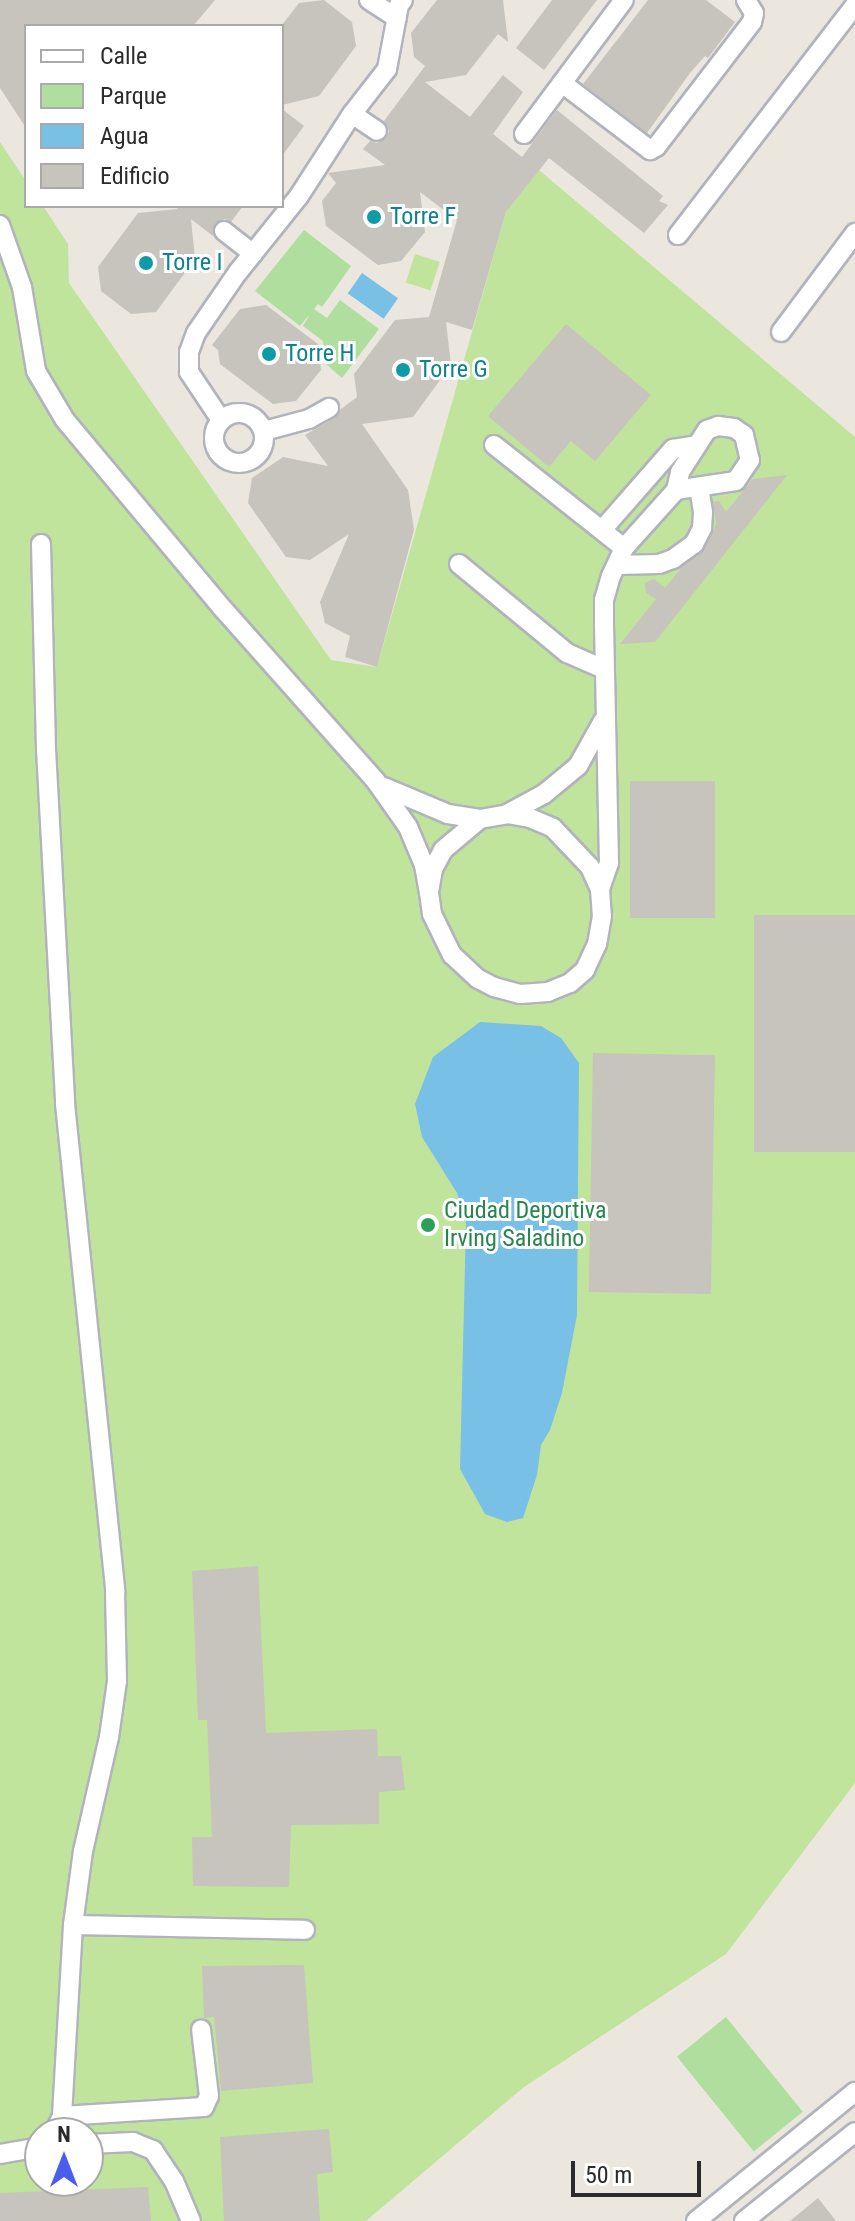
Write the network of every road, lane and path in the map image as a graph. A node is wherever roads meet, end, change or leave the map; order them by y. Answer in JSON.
{"nodes":[{"id":1,"x":369,"y":0,"type":"edge"},
{"id":2,"x":403,"y":0,"type":"edge"},
{"id":3,"x":624,"y":0,"type":"edge"},
{"id":4,"x":746,"y":0,"type":"edge"},
{"id":5,"x":855,"y":5,"type":"edge"},
{"id":6,"x":397,"y":18,"type":"junction"},
{"id":7,"x":562,"y":83,"type":"junction"},
{"id":8,"x":352,"y":114,"type":"junction"},
{"id":9,"x":377,"y":131,"type":"dead end"},
{"id":10,"x":524,"y":134,"type":"dead end"},
{"id":11,"x":0,"y":225,"type":"edge"},
{"id":12,"x":224,"y":231,"type":"dead end"},
{"id":13,"x":855,"y":233,"type":"edge"},
{"id":14,"x":678,"y":235,"type":"dead end"},
{"id":15,"x":253,"y":254,"type":"junction"},
{"id":16,"x":781,"y":332,"type":"dead end"},
{"id":17,"x":329,"y":408,"type":"dead end"},
{"id":18,"x":221,"y":420,"type":"junction"},
{"id":19,"x":264,"y":431,"type":"junction"},
{"id":20,"x":494,"y":445,"type":"dead end"},
{"id":21,"x":697,"y":445,"type":"junction"},
{"id":22,"x":699,"y":487,"type":"junction"},
{"id":23,"x":676,"y":490,"type":"junction"},
{"id":24,"x":602,"y":530,"type":"junction"},
{"id":25,"x":41,"y":544,"type":"dead end"},
{"id":26,"x":620,"y":556,"type":"junction"},
{"id":27,"x":459,"y":564,"type":"dead end"},
{"id":28,"x":604,"y":669,"type":"junction"},
{"id":29,"x":603,"y":721,"type":"junction"},
{"id":30,"x":375,"y":780,"type":"junction"},
{"id":31,"x":507,"y":814,"type":"junction"},
{"id":32,"x":480,"y":819,"type":"junction"},
{"id":33,"x":600,"y":889,"type":"junction"},
{"id":34,"x":429,"y":892,"type":"junction"},
{"id":35,"x":73,"y":1925,"type":"junction"},
{"id":36,"x":305,"y":1930,"type":"dead end"},
{"id":37,"x":201,"y":2029,"type":"dead end"},
{"id":38,"x":855,"y":2092,"type":"edge"},
{"id":39,"x":59,"y":2117,"type":"edge"},
{"id":40,"x":104,"y":2119,"type":"edge"},
{"id":41,"x":855,"y":2132,"type":"edge"},
{"id":42,"x":104,"y":2143,"type":"edge"},
{"id":43,"x":24,"y":2150,"type":"edge"},
{"id":44,"x":0,"y":2154,"type":"edge"},
{"id":45,"x":191,"y":2221,"type":"edge"},
{"id":46,"x":696,"y":2221,"type":"edge"},
{"id":47,"x":744,"y":2221,"type":"edge"}],
"edges":[{"from":1,"to":6,"type":"street"},
{"from":2,"to":6,"type":"street"},
{"from":3,"to":7,"type":"street"},
{"from":4,"to":7,"type":"street"},
{"from":5,"to":14,"type":"street"},
{"from":6,"to":8,"type":"street"},
{"from":7,"to":10,"type":"street"},
{"from":8,"to":9,"type":"street"},
{"from":8,"to":15,"type":"street"},
{"from":11,"to":30,"type":"street"},
{"from":12,"to":15,"type":"street"},
{"from":13,"to":16,"type":"street"},
{"from":15,"to":18,"type":"street"},
{"from":17,"to":19,"type":"street"},
{"from":18,"to":19,"type":"street"},
{"from":18,"to":19,"type":"street"},
{"from":20,"to":24,"type":"street"},
{"from":21,"to":22,"type":"street"},
{"from":21,"to":23,"type":"street"},
{"from":21,"to":24,"type":"street"},
{"from":22,"to":23,"type":"street"},
{"from":22,"to":26,"type":"street"},
{"from":23,"to":26,"type":"street"},
{"from":24,"to":26,"type":"street"},
{"from":25,"to":35,"type":"street"},
{"from":26,"to":28,"type":"street"},
{"from":27,"to":28,"type":"street"},
{"from":28,"to":29,"type":"street"},
{"from":29,"to":31,"type":"street"},
{"from":29,"to":33,"type":"street"},
{"from":30,"to":32,"type":"street"},
{"from":30,"to":34,"type":"street"},
{"from":31,"to":32,"type":"street"},
{"from":31,"to":33,"type":"street"},
{"from":32,"to":34,"type":"street"},
{"from":33,"to":34,"type":"street"},
{"from":35,"to":36,"type":"street"},
{"from":35,"to":39,"type":"street"},
{"from":37,"to":40,"type":"street"},
{"from":38,"to":46,"type":"street"},
{"from":41,"to":47,"type":"street"},
{"from":42,"to":45,"type":"street"},
{"from":43,"to":44,"type":"street"}]}
